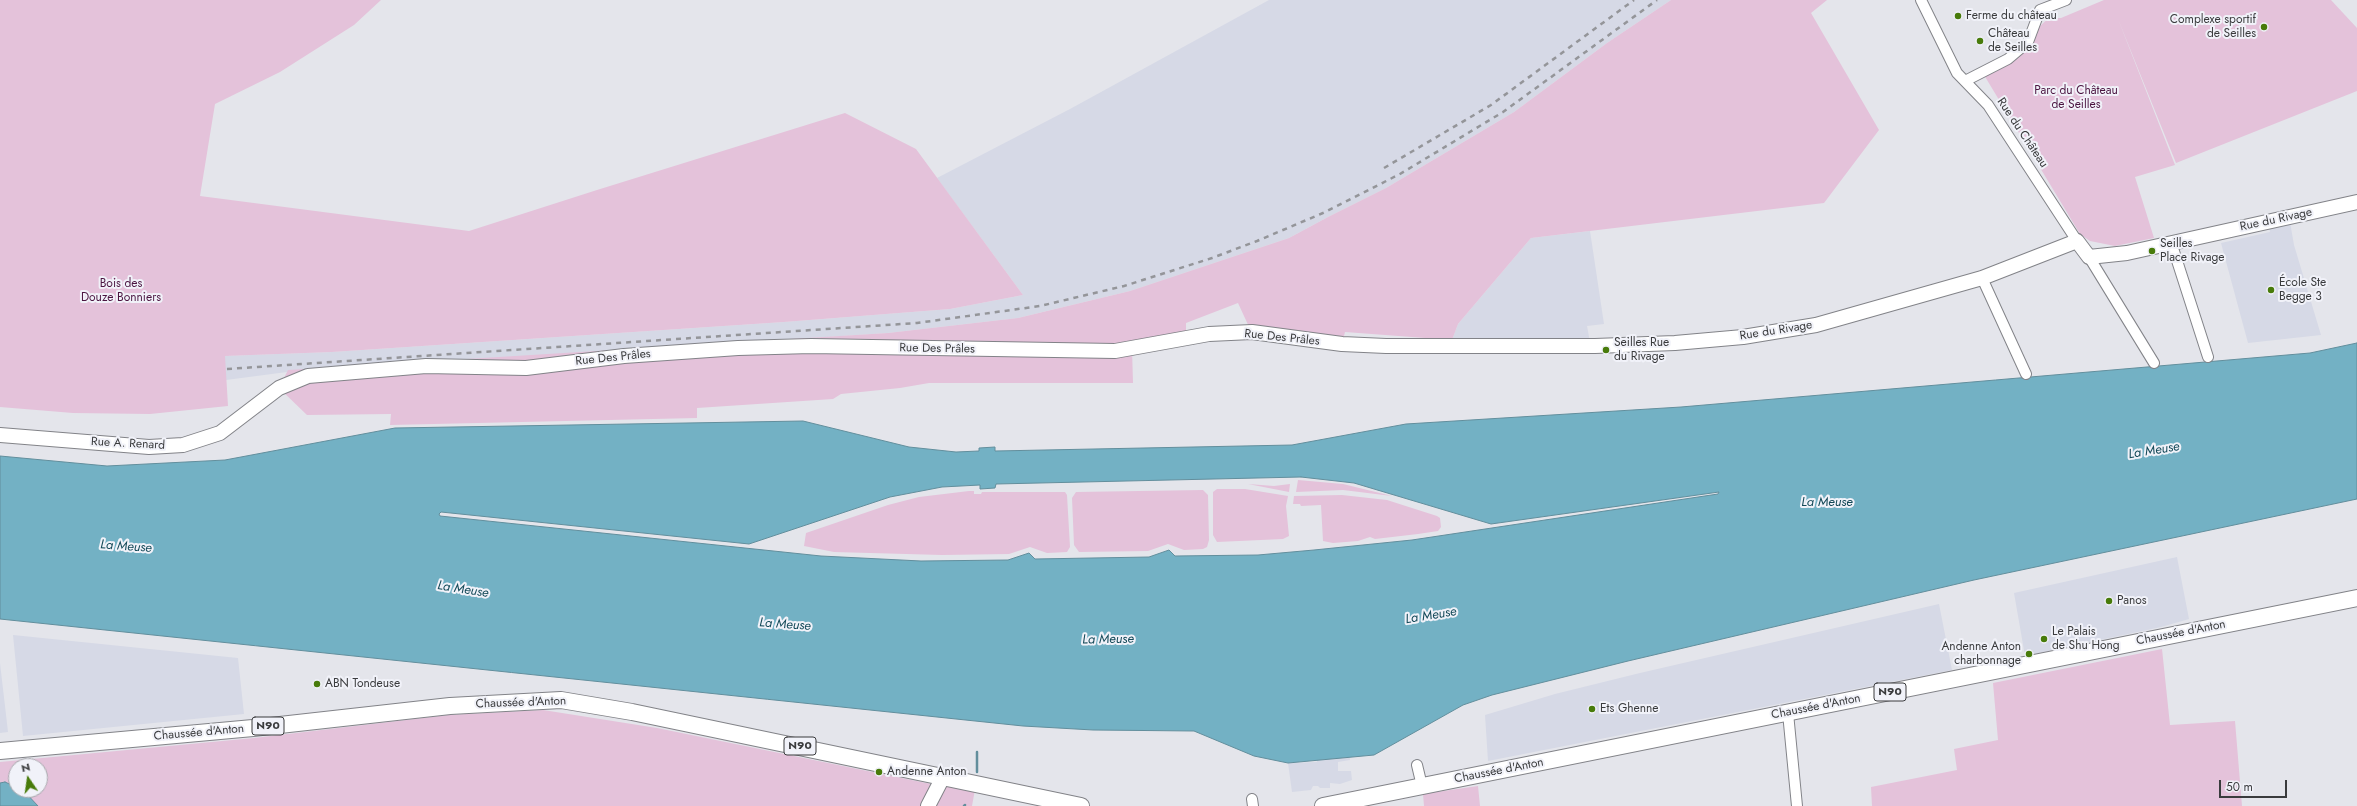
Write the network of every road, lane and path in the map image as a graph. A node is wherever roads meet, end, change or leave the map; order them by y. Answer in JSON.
{"nodes":[{"id":1,"x":1921,"y":0,"type":"edge"},
{"id":2,"x":2066,"y":0,"type":"edge"},
{"id":3,"x":1965,"y":81,"type":"junction"},
{"id":4,"x":2357,"y":202,"type":"edge"},
{"id":5,"x":2077,"y":241,"type":"junction"},
{"id":6,"x":2171,"y":242,"type":"junction"},
{"id":7,"x":2088,"y":257,"type":"junction"},
{"id":8,"x":1982,"y":278,"type":"junction"},
{"id":9,"x":1564,"y":346,"type":"joint"},
{"id":10,"x":2208,"y":357,"type":"dead end"},
{"id":11,"x":2154,"y":363,"type":"dead end"},
{"id":12,"x":2026,"y":374,"type":"dead end"},
{"id":13,"x":308,"y":376,"type":"joint"},
{"id":14,"x":0,"y":435,"type":"edge"},
{"id":15,"x":2357,"y":598,"type":"edge"},
{"id":16,"x":1788,"y":713,"type":"junction"},
{"id":17,"x":0,"y":751,"type":"edge"},
{"id":18,"x":1417,"y":765,"type":"dead end"},
{"id":19,"x":943,"y":777,"type":"junction"},
{"id":20,"x":1422,"y":786,"type":"junction"},
{"id":21,"x":928,"y":806,"type":"edge"},
{"id":22,"x":1081,"y":806,"type":"edge"},
{"id":23,"x":1323,"y":806,"type":"edge"},
{"id":24,"x":1796,"y":806,"type":"edge"}],
"edges":[{"from":1,"to":3,"type":"street","name":"Rue du Château"},
{"from":2,"to":3,"type":"street"},
{"from":3,"to":5,"type":"street","name":"Rue du Château"},
{"from":4,"to":6,"type":"street","name":"Rue du Rivage"},
{"from":5,"to":7,"type":"street"},
{"from":5,"to":8,"type":"street","name":"Rue du Rivage"},
{"from":6,"to":7,"type":"street","name":"Rue du Rivage"},
{"from":6,"to":10,"type":"street"},
{"from":7,"to":11,"type":"street"},
{"from":8,"to":9,"type":"street","name":"Rue du Rivage"},
{"from":8,"to":12,"type":"street"},
{"from":9,"to":13,"type":"street","name":"Rue Des Prâles"},
{"from":13,"to":14,"type":"street","name":"Rue A. Renard"},
{"from":15,"to":16,"type":"main road","name":"Chaussée d'Anton","number":"N90"},
{"from":16,"to":20,"type":"main road","name":"Chaussée d'Anton","number":"N90"},
{"from":16,"to":24,"type":"street"},
{"from":17,"to":19,"type":"main road","name":"Chaussée d'Anton","number":"N90"},
{"from":18,"to":20,"type":"street"},
{"from":19,"to":21,"type":"street"},
{"from":19,"to":22,"type":"main road","name":"Chaussée d'Anton","number":"N90"},
{"from":20,"to":23,"type":"main road","name":"Chaussée d'Anton","number":"N90"}]}
